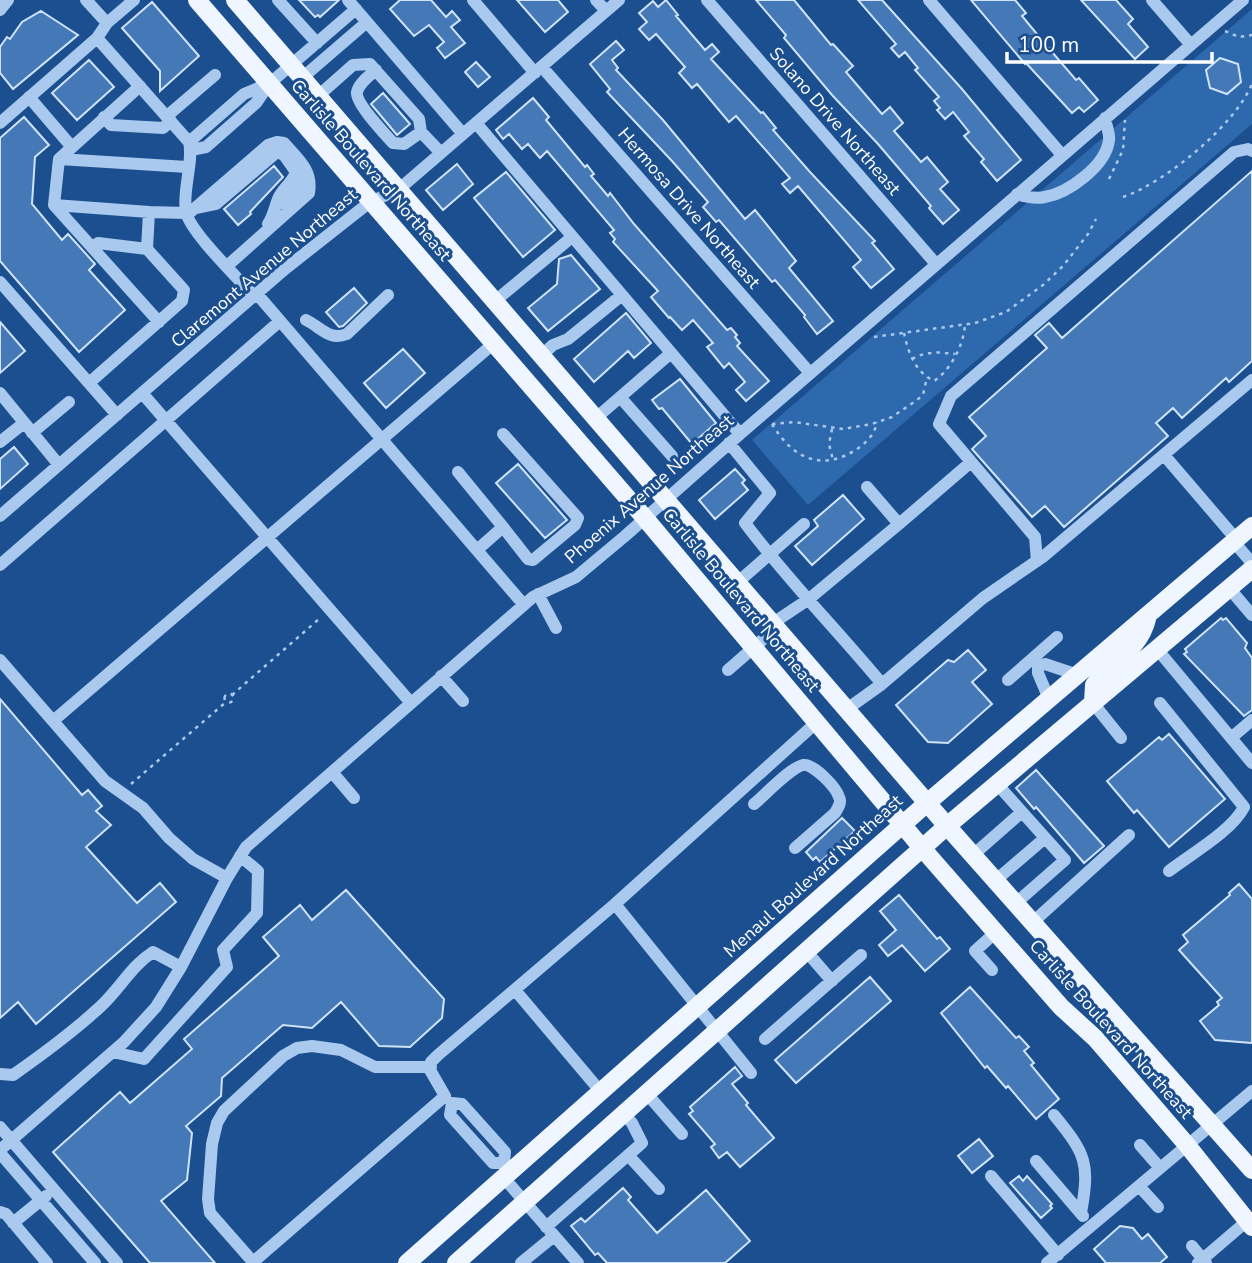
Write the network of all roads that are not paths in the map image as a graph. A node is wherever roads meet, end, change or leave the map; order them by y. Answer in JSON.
{"nodes":[{"id":1,"x":8,"y":0,"type":"edge"},
{"id":2,"x":86,"y":0,"type":"edge"},
{"id":3,"x":134,"y":0,"type":"edge"},
{"id":4,"x":197,"y":0,"type":"edge"},
{"id":5,"x":235,"y":0,"type":"edge"},
{"id":6,"x":278,"y":0,"type":"edge"},
{"id":7,"x":473,"y":0,"type":"edge"},
{"id":8,"x":596,"y":0,"type":"edge"},
{"id":9,"x":619,"y":0,"type":"edge"},
{"id":10,"x":707,"y":0,"type":"edge"},
{"id":11,"x":929,"y":0,"type":"edge"},
{"id":12,"x":1152,"y":0,"type":"edge"},
{"id":13,"x":1242,"y":0,"type":"edge"},
{"id":14,"x":352,"y":5,"type":"edge"},
{"id":15,"x":0,"y":10,"type":"edge"},
{"id":16,"x":606,"y":11,"type":"junction"},
{"id":17,"x":367,"y":22,"type":"junction"},
{"id":18,"x":107,"y":23,"type":"junction"},
{"id":19,"x":97,"y":38,"type":"junction"},
{"id":20,"x":317,"y":43,"type":"junction"},
{"id":21,"x":1191,"y":45,"type":"junction"},
{"id":22,"x":376,"y":70,"type":"junction"},
{"id":23,"x":539,"y":70,"type":"junction"},
{"id":24,"x":297,"y":71,"type":"junction"},
{"id":25,"x":215,"y":75,"type":"dead end"},
{"id":26,"x":269,"y":84,"type":"junction"},
{"id":27,"x":140,"y":86,"type":"junction"},
{"id":28,"x":318,"y":96,"type":"junction"},
{"id":29,"x":29,"y":97,"type":"junction"},
{"id":30,"x":104,"y":117,"type":"junction"},
{"id":31,"x":1105,"y":118,"type":"junction"},
{"id":32,"x":169,"y":119,"type":"junction"},
{"id":33,"x":0,"y":123,"type":"edge"},
{"id":34,"x":476,"y":123,"type":"junction"},
{"id":35,"x":421,"y":132,"type":"junction"},
{"id":36,"x":463,"y":134,"type":"junction"},
{"id":37,"x":72,"y":146,"type":"junction"},
{"id":38,"x":190,"y":146,"type":"junction"},
{"id":39,"x":1252,"y":151,"type":"edge"},
{"id":40,"x":441,"y":153,"type":"junction"},
{"id":41,"x":1062,"y":155,"type":"junction"},
{"id":42,"x":59,"y":159,"type":"junction"},
{"id":43,"x":187,"y":167,"type":"junction"},
{"id":44,"x":398,"y":190,"type":"junction"},
{"id":45,"x":1017,"y":194,"type":"junction"},
{"id":46,"x":370,"y":202,"type":"junction"},
{"id":47,"x":54,"y":205,"type":"junction"},
{"id":48,"x":149,"y":212,"type":"junction"},
{"id":49,"x":190,"y":212,"type":"junction"},
{"id":50,"x":263,"y":234,"type":"junction"},
{"id":51,"x":572,"y":237,"type":"junction"},
{"id":52,"x":93,"y":248,"type":"junction"},
{"id":53,"x":147,"y":248,"type":"junction"},
{"id":54,"x":936,"y":264,"type":"junction"},
{"id":55,"x":227,"y":266,"type":"junction"},
{"id":56,"x":0,"y":282,"type":"edge"},
{"id":57,"x":255,"y":295,"type":"junction"},
{"id":58,"x":388,"y":295,"type":"dead end"},
{"id":59,"x":622,"y":295,"type":"junction"},
{"id":60,"x":495,"y":301,"type":"junction"},
{"id":61,"x":306,"y":320,"type":"dead end"},
{"id":62,"x":280,"y":321,"type":"junction"},
{"id":63,"x":159,"y":322,"type":"junction"},
{"id":64,"x":493,"y":344,"type":"junction"},
{"id":65,"x":671,"y":353,"type":"junction"},
{"id":66,"x":542,"y":355,"type":"junction"},
{"id":67,"x":810,"y":373,"type":"junction"},
{"id":68,"x":1252,"y":380,"type":"edge"},
{"id":69,"x":89,"y":383,"type":"junction"},
{"id":70,"x":0,"y":393,"type":"edge"},
{"id":71,"x":142,"y":393,"type":"junction"},
{"id":72,"x":620,"y":397,"type":"junction"},
{"id":73,"x":69,"y":402,"type":"dead end"},
{"id":74,"x":117,"y":415,"type":"junction"},
{"id":75,"x":596,"y":418,"type":"junction"},
{"id":76,"x":167,"y":421,"type":"junction"},
{"id":77,"x":28,"y":428,"type":"junction"},
{"id":78,"x":503,"y":434,"type":"dead end"},
{"id":79,"x":740,"y":434,"type":"junction"},
{"id":80,"x":380,"y":438,"type":"junction"},
{"id":81,"x":0,"y":442,"type":"edge"},
{"id":82,"x":729,"y":443,"type":"junction"},
{"id":83,"x":1164,"y":454,"type":"junction"},
{"id":84,"x":672,"y":456,"type":"dead end"},
{"id":85,"x":971,"y":462,"type":"junction"},
{"id":86,"x":59,"y":465,"type":"junction"},
{"id":87,"x":458,"y":472,"type":"dead end"},
{"id":88,"x":867,"y":487,"type":"dead end"},
{"id":89,"x":666,"y":498,"type":"junction"},
{"id":90,"x":0,"y":516,"type":"edge"},
{"id":91,"x":644,"y":517,"type":"junction"},
{"id":92,"x":804,"y":524,"type":"dead end"},
{"id":93,"x":899,"y":524,"type":"junction"},
{"id":94,"x":1252,"y":526,"type":"edge"},
{"id":95,"x":503,"y":527,"type":"junction"},
{"id":96,"x":267,"y":537,"type":"junction"},
{"id":97,"x":1235,"y":541,"type":"junction"},
{"id":98,"x":477,"y":550,"type":"junction"},
{"id":99,"x":769,"y":555,"type":"junction"},
{"id":100,"x":1037,"y":561,"type":"junction"},
{"id":101,"x":1252,"y":563,"type":"edge"},
{"id":102,"x":0,"y":565,"type":"edge"},
{"id":103,"x":1252,"y":569,"type":"edge"},
{"id":104,"x":738,"y":582,"type":"junction"},
{"id":105,"x":1229,"y":588,"type":"junction"},
{"id":106,"x":538,"y":594,"type":"junction"},
{"id":107,"x":809,"y":599,"type":"junction"},
{"id":108,"x":524,"y":605,"type":"junction"},
{"id":109,"x":1147,"y":615,"type":"junction"},
{"id":110,"x":1252,"y":615,"type":"edge"},
{"id":111,"x":775,"y":625,"type":"junction"},
{"id":112,"x":556,"y":628,"type":"dead end"},
{"id":113,"x":1058,"y":637,"type":"dead end"},
{"id":114,"x":754,"y":647,"type":"junction"},
{"id":115,"x":1157,"y":649,"type":"junction"},
{"id":116,"x":0,"y":660,"type":"edge"},
{"id":117,"x":1037,"y":661,"type":"junction"},
{"id":118,"x":728,"y":670,"type":"dead end"},
{"id":119,"x":1078,"y":675,"type":"junction"},
{"id":120,"x":441,"y":677,"type":"junction"},
{"id":121,"x":1007,"y":680,"type":"dead end"},
{"id":122,"x":882,"y":684,"type":"junction"},
{"id":123,"x":1049,"y":699,"type":"junction"},
{"id":124,"x":463,"y":701,"type":"dead end"},
{"id":125,"x":411,"y":703,"type":"junction"},
{"id":126,"x":1093,"y":703,"type":"junction"},
{"id":127,"x":1160,"y":704,"type":"dead end"},
{"id":128,"x":847,"y":709,"type":"junction"},
{"id":129,"x":1252,"y":720,"type":"edge"},
{"id":130,"x":53,"y":721,"type":"junction"},
{"id":131,"x":817,"y":722,"type":"junction"},
{"id":132,"x":1121,"y":738,"type":"dead end"},
{"id":133,"x":1231,"y":738,"type":"junction"},
{"id":134,"x":1252,"y":763,"type":"edge"},
{"id":135,"x":332,"y":772,"type":"junction"},
{"id":136,"x":997,"y":784,"type":"junction"},
{"id":137,"x":354,"y":798,"type":"dead end"},
{"id":138,"x":928,"y":803,"type":"junction"},
{"id":139,"x":754,"y":804,"type":"dead end"},
{"id":140,"x":1022,"y":812,"type":"junction"},
{"id":141,"x":903,"y":824,"type":"junction"},
{"id":142,"x":947,"y":826,"type":"junction"},
{"id":143,"x":1129,"y":835,"type":"dead end"},
{"id":144,"x":1045,"y":838,"type":"junction"},
{"id":145,"x":795,"y":848,"type":"dead end"},
{"id":146,"x":922,"y":848,"type":"junction"},
{"id":147,"x":973,"y":855,"type":"junction"},
{"id":148,"x":240,"y":856,"type":"junction"},
{"id":149,"x":1169,"y":871,"type":"dead end"},
{"id":150,"x":227,"y":878,"type":"junction"},
{"id":151,"x":996,"y":880,"type":"junction"},
{"id":152,"x":1016,"y":903,"type":"junction"},
{"id":153,"x":615,"y":904,"type":"junction"},
{"id":154,"x":1032,"y":922,"type":"junction"},
{"id":155,"x":996,"y":932,"type":"junction"},
{"id":156,"x":806,"y":951,"type":"junction"},
{"id":157,"x":861,"y":955,"type":"dead end"},
{"id":158,"x":181,"y":967,"type":"junction"},
{"id":159,"x":992,"y":970,"type":"dead end"},
{"id":160,"x":832,"y":981,"type":"junction"},
{"id":161,"x":515,"y":990,"type":"junction"},
{"id":162,"x":698,"y":1006,"type":"junction"},
{"id":163,"x":716,"y":1032,"type":"junction"},
{"id":164,"x":765,"y":1039,"type":"dead end"},
{"id":165,"x":113,"y":1052,"type":"junction"},
{"id":166,"x":431,"y":1067,"type":"junction"},
{"id":167,"x":751,"y":1073,"type":"dead end"},
{"id":168,"x":0,"y":1074,"type":"edge"},
{"id":169,"x":1252,"y":1091,"type":"edge"},
{"id":170,"x":601,"y":1092,"type":"junction"},
{"id":171,"x":647,"y":1094,"type":"junction"},
{"id":172,"x":448,"y":1099,"type":"junction"},
{"id":173,"x":624,"y":1114,"type":"junction"},
{"id":174,"x":1054,"y":1115,"type":"dead end"},
{"id":175,"x":1212,"y":1125,"type":"junction"},
{"id":176,"x":0,"y":1127,"type":"edge"},
{"id":177,"x":682,"y":1134,"type":"dead end"},
{"id":178,"x":12,"y":1141,"type":"junction"},
{"id":179,"x":1140,"y":1145,"type":"dead end"},
{"id":180,"x":1187,"y":1145,"type":"junction"},
{"id":181,"x":0,"y":1152,"type":"edge"},
{"id":182,"x":628,"y":1155,"type":"junction"},
{"id":183,"x":1036,"y":1161,"type":"dead end"},
{"id":184,"x":1160,"y":1168,"type":"junction"},
{"id":185,"x":1252,"y":1170,"type":"edge"},
{"id":186,"x":506,"y":1171,"type":"junction"},
{"id":187,"x":991,"y":1176,"type":"dead end"},
{"id":188,"x":1139,"y":1186,"type":"junction"},
{"id":189,"x":54,"y":1189,"type":"junction"},
{"id":190,"x":659,"y":1189,"type":"dead end"},
{"id":191,"x":41,"y":1200,"type":"junction"},
{"id":192,"x":525,"y":1202,"type":"junction"},
{"id":193,"x":1158,"y":1207,"type":"dead end"},
{"id":194,"x":0,"y":1212,"type":"edge"},
{"id":195,"x":1081,"y":1213,"type":"junction"},
{"id":196,"x":13,"y":1223,"type":"junction"},
{"id":197,"x":1250,"y":1224,"type":"edge"},
{"id":198,"x":1092,"y":1227,"type":"junction"},
{"id":199,"x":550,"y":1231,"type":"junction"},
{"id":200,"x":1192,"y":1246,"type":"dead end"},
{"id":201,"x":1052,"y":1259,"type":"edge"},
{"id":202,"x":1202,"y":1262,"type":"edge"},
{"id":203,"x":47,"y":1263,"type":"edge"},
{"id":204,"x":95,"y":1263,"type":"edge"},
{"id":205,"x":117,"y":1263,"type":"edge"},
{"id":206,"x":253,"y":1263,"type":"edge"},
{"id":207,"x":408,"y":1263,"type":"edge"},
{"id":208,"x":456,"y":1263,"type":"edge"},
{"id":209,"x":521,"y":1263,"type":"edge"},
{"id":210,"x":578,"y":1263,"type":"edge"}],
"edges":[{"from":1,"to":15,"type":"street"},
{"from":2,"to":18,"type":"street"},
{"from":3,"to":18,"type":"street"},
{"from":4,"to":26,"type":"main road","name":"Carlisle Boulevard Northeast"},
{"from":5,"to":24,"type":"main road","name":"Carlisle Boulevard Northeast"},
{"from":6,"to":20,"type":"street"},
{"from":7,"to":23,"type":"street","name":"Hermosa Drive Northeast"},
{"from":8,"to":16,"type":"street"},
{"from":9,"to":16,"type":"street","name":"Claremont Avenue Northeast"},
{"from":10,"to":54,"type":"street","name":"Solano Drive Northeast"},
{"from":11,"to":41,"type":"street"},
{"from":12,"to":21,"type":"street"},
{"from":13,"to":21,"type":"street","name":"Phoenix Avenue Northeast"},
{"from":14,"to":17,"type":"street"},
{"from":14,"to":20,"type":"street"},
{"from":16,"to":23,"type":"street","name":"Claremont Avenue Northeast"},
{"from":17,"to":24,"type":"street"},
{"from":17,"to":36,"type":"street"},
{"from":18,"to":19,"type":"street"},
{"from":19,"to":27,"type":"street"},
{"from":19,"to":29,"type":"street"},
{"from":20,"to":24,"type":"street"},
{"from":21,"to":31,"type":"street","name":"Phoenix Avenue Northeast"},
{"from":22,"to":28,"type":"street"},
{"from":22,"to":35,"type":"street"},
{"from":22,"to":35,"type":"street"},
{"from":23,"to":34,"type":"street","name":"Claremont Avenue Northeast"},
{"from":23,"to":67,"type":"street","name":"Hermosa Drive Northeast"},
{"from":24,"to":26,"type":"street"},
{"from":24,"to":28,"type":"main road","name":"Carlisle Boulevard Northeast"},
{"from":25,"to":32,"type":"street"},
{"from":26,"to":38,"type":"street"},
{"from":26,"to":46,"type":"main road","name":"Carlisle Boulevard Northeast"},
{"from":27,"to":30,"type":"street"},
{"from":27,"to":32,"type":"street"},
{"from":28,"to":44,"type":"main road","name":"Carlisle Boulevard Northeast"},
{"from":29,"to":33,"type":"street"},
{"from":29,"to":37,"type":"street"},
{"from":30,"to":32,"type":"street"},
{"from":30,"to":37,"type":"street"},
{"from":31,"to":41,"type":"street","name":"Phoenix Avenue Northeast"},
{"from":31,"to":45,"type":"street"},
{"from":32,"to":38,"type":"street"},
{"from":34,"to":36,"type":"street","name":"Claremont Avenue Northeast"},
{"from":34,"to":51,"type":"street"},
{"from":35,"to":40,"type":"street"},
{"from":36,"to":40,"type":"street","name":"Claremont Avenue Northeast"},
{"from":37,"to":42,"type":"street"},
{"from":38,"to":43,"type":"street"},
{"from":39,"to":85,"type":"street"},
{"from":40,"to":44,"type":"street","name":"Claremont Avenue Northeast"},
{"from":41,"to":45,"type":"street","name":"Phoenix Avenue Northeast"},
{"from":42,"to":43,"type":"street"},
{"from":42,"to":47,"type":"street"},
{"from":43,"to":49,"type":"street"},
{"from":44,"to":46,"type":"street","name":"Claremont Avenue Northeast"},
{"from":44,"to":60,"type":"main road","name":"Carlisle Boulevard Northeast"},
{"from":45,"to":54,"type":"street","name":"Phoenix Avenue Northeast"},
{"from":46,"to":57,"type":"street","name":"Claremont Avenue Northeast"},
{"from":46,"to":64,"type":"main road","name":"Carlisle Boulevard Northeast"},
{"from":47,"to":48,"type":"street"},
{"from":47,"to":52,"type":"street"},
{"from":48,"to":49,"type":"street"},
{"from":48,"to":53,"type":"street"},
{"from":49,"to":50,"type":"street"},
{"from":49,"to":50,"type":"street"},
{"from":49,"to":55,"type":"street"},
{"from":50,"to":55,"type":"street"},
{"from":51,"to":59,"type":"street"},
{"from":51,"to":60,"type":"street"},
{"from":52,"to":53,"type":"street"},
{"from":52,"to":63,"type":"street"},
{"from":53,"to":63,"type":"street"},
{"from":54,"to":67,"type":"street","name":"Phoenix Avenue Northeast"},
{"from":55,"to":57,"type":"street"},
{"from":56,"to":69,"type":"street"},
{"from":57,"to":62,"type":"street"},
{"from":57,"to":71,"type":"street","name":"Claremont Avenue Northeast"},
{"from":58,"to":61,"type":"street"},
{"from":59,"to":65,"type":"street"},
{"from":59,"to":66,"type":"street"},
{"from":60,"to":66,"type":"main road","name":"Carlisle Boulevard Northeast"},
{"from":62,"to":76,"type":"street"},
{"from":62,"to":80,"type":"street"},
{"from":63,"to":69,"type":"street"},
{"from":64,"to":75,"type":"main road"},
{"from":64,"to":80,"type":"street"},
{"from":64,"to":91,"type":"main road","name":"Carlisle Boulevard Northeast"},
{"from":65,"to":72,"type":"street"},
{"from":65,"to":79,"type":"street"},
{"from":66,"to":75,"type":"main road","name":"Carlisle Boulevard Northeast"},
{"from":67,"to":79,"type":"street","name":"Phoenix Avenue Northeast"},
{"from":68,"to":83,"type":"street"},
{"from":69,"to":74,"type":"street"},
{"from":70,"to":77,"type":"street"},
{"from":71,"to":74,"type":"street","name":"Claremont Avenue Northeast"},
{"from":71,"to":76,"type":"street"},
{"from":72,"to":75,"type":"street"},
{"from":72,"to":84,"type":"street"},
{"from":73,"to":77,"type":"street"},
{"from":74,"to":86,"type":"street","name":"Claremont Avenue Northeast"},
{"from":75,"to":89,"type":"main road","name":"Carlisle Boulevard Northeast"},
{"from":76,"to":96,"type":"street"},
{"from":76,"to":102,"type":"street"},
{"from":77,"to":81,"type":"street"},
{"from":77,"to":86,"type":"street"},
{"from":78,"to":95,"type":"street"},
{"from":79,"to":82,"type":"street","name":"Phoenix Avenue Northeast"},
{"from":80,"to":96,"type":"street"},
{"from":80,"to":98,"type":"street"},
{"from":82,"to":89,"type":"street","name":"Phoenix Avenue Northeast"},
{"from":82,"to":99,"type":"street"},
{"from":83,"to":97,"type":"street"},
{"from":83,"to":100,"type":"street"},
{"from":85,"to":93,"type":"street"},
{"from":85,"to":100,"type":"street"},
{"from":86,"to":90,"type":"street","name":"Claremont Avenue Northeast"},
{"from":87,"to":95,"type":"street"},
{"from":88,"to":93,"type":"street"},
{"from":89,"to":91,"type":"street","name":"Phoenix Avenue Northeast"},
{"from":89,"to":104,"type":"main road","name":"Carlisle Boulevard Northeast"},
{"from":91,"to":106,"type":"street","name":"Phoenix Avenue Northeast"},
{"from":91,"to":114,"type":"main road","name":"Carlisle Boulevard Northeast"},
{"from":92,"to":99,"type":"street"},
{"from":93,"to":107,"type":"street"},
{"from":94,"to":97,"type":"main road","name":"Menaul Boulevard Northeast"},
{"from":95,"to":98,"type":"street"},
{"from":96,"to":125,"type":"street"},
{"from":96,"to":130,"type":"street"},
{"from":97,"to":101,"type":"street"},
{"from":97,"to":109,"type":"main road","name":"Menaul Boulevard Northeast"},
{"from":98,"to":108,"type":"street"},
{"from":99,"to":104,"type":"street"},
{"from":99,"to":107,"type":"street"},
{"from":100,"to":122,"type":"street"},
{"from":103,"to":105,"type":"main road"},
{"from":104,"to":111,"type":"main road","name":"Carlisle Boulevard Northeast"},
{"from":105,"to":110,"type":"street"},
{"from":105,"to":115,"type":"main road"},
{"from":106,"to":108,"type":"street","name":"Phoenix Avenue Northeast"},
{"from":106,"to":112,"type":"street"},
{"from":107,"to":111,"type":"street"},
{"from":107,"to":122,"type":"street"},
{"from":108,"to":120,"type":"street","name":"Phoenix Avenue Northeast"},
{"from":109,"to":119,"type":"main road","name":"Menaul Boulevard Northeast"},
{"from":109,"to":126,"type":"main road"},
{"from":111,"to":114,"type":"street"},
{"from":111,"to":128,"type":"main road","name":"Carlisle Boulevard Northeast"},
{"from":113,"to":117,"type":"street"},
{"from":114,"to":118,"type":"street"},
{"from":114,"to":131,"type":"main road","name":"Carlisle Boulevard Northeast"},
{"from":115,"to":126,"type":"main road"},
{"from":115,"to":133,"type":"street"},
{"from":116,"to":130,"type":"street"},
{"from":117,"to":119,"type":"street"},
{"from":117,"to":121,"type":"street"},
{"from":117,"to":123,"type":"street"},
{"from":119,"to":123,"type":"main road","name":"Menaul Boulevard Northeast"},
{"from":120,"to":124,"type":"street"},
{"from":120,"to":125,"type":"street","name":"Phoenix Avenue Northeast"},
{"from":122,"to":128,"type":"street"},
{"from":123,"to":138,"type":"main road","name":"Menaul Boulevard Northeast"},
{"from":125,"to":135,"type":"street","name":"Phoenix Avenue Northeast"},
{"from":126,"to":132,"type":"street"},
{"from":126,"to":136,"type":"main road"},
{"from":127,"to":149,"type":"street"},
{"from":128,"to":138,"type":"main road","name":"Carlisle Boulevard Northeast"},
{"from":129,"to":133,"type":"street"},
{"from":130,"to":150,"type":"street"},
{"from":131,"to":141,"type":"main road","name":"Carlisle Boulevard Northeast"},
{"from":131,"to":153,"type":"street"},
{"from":133,"to":134,"type":"street"},
{"from":135,"to":137,"type":"street"},
{"from":135,"to":148,"type":"street","name":"Phoenix Avenue Northeast"},
{"from":136,"to":140,"type":"street"},
{"from":136,"to":142,"type":"main road"},
{"from":138,"to":141,"type":"main road","name":"Menaul Boulevard Northeast"},
{"from":138,"to":142,"type":"main road","name":"Carlisle Boulevard Northeast"},
{"from":139,"to":145,"type":"street"},
{"from":140,"to":144,"type":"street"},
{"from":140,"to":147,"type":"street"},
{"from":141,"to":146,"type":"main road","name":"Carlisle Boulevard Northeast"},
{"from":141,"to":162,"type":"main road","name":"Menaul Boulevard Northeast"},
{"from":142,"to":146,"type":"main road"},
{"from":142,"to":147,"type":"main road","name":"Carlisle Boulevard Northeast"},
{"from":143,"to":154,"type":"street"},
{"from":144,"to":151,"type":"street"},
{"from":144,"to":152,"type":"street"},
{"from":146,"to":155,"type":"main road","name":"Carlisle Boulevard Northeast"},
{"from":146,"to":156,"type":"main road"},
{"from":147,"to":151,"type":"main road","name":"Carlisle Boulevard Northeast"},
{"from":148,"to":150,"type":"street","name":"Phoenix Avenue Northeast"},
{"from":148,"to":165,"type":"street"},
{"from":150,"to":158,"type":"street","name":"Phoenix Avenue Northeast"},
{"from":151,"to":152,"type":"main road","name":"Carlisle Boulevard Northeast"},
{"from":152,"to":154,"type":"main road","name":"Carlisle Boulevard Northeast"},
{"from":153,"to":161,"type":"street"},
{"from":153,"to":162,"type":"street"},
{"from":154,"to":175,"type":"main road","name":"Carlisle Boulevard Northeast"},
{"from":155,"to":159,"type":"street"},
{"from":155,"to":180,"type":"main road","name":"Carlisle Boulevard Northeast"},
{"from":156,"to":160,"type":"street"},
{"from":156,"to":163,"type":"main road"},
{"from":157,"to":160,"type":"street"},
{"from":158,"to":165,"type":"street","name":"Phoenix Avenue Northeast"},
{"from":158,"to":168,"type":"street"},
{"from":160,"to":164,"type":"street"},
{"from":161,"to":166,"type":"street"},
{"from":161,"to":170,"type":"street"},
{"from":162,"to":163,"type":"street"},
{"from":162,"to":170,"type":"main road","name":"Menaul Boulevard Northeast"},
{"from":163,"to":167,"type":"street"},
{"from":163,"to":171,"type":"main road"},
{"from":165,"to":178,"type":"street","name":"Phoenix Avenue Northeast"},
{"from":166,"to":172,"type":"street"},
{"from":166,"to":206,"type":"street"},
{"from":169,"to":175,"type":"street"},
{"from":170,"to":186,"type":"main road","name":"Menaul Boulevard Northeast"},
{"from":171,"to":173,"type":"main road"},
{"from":171,"to":177,"type":"street"},
{"from":172,"to":186,"type":"street"},
{"from":172,"to":206,"type":"street"},
{"from":173,"to":182,"type":"street"},
{"from":173,"to":192,"type":"main road"},
{"from":174,"to":195,"type":"street"},
{"from":175,"to":180,"type":"street"},
{"from":175,"to":185,"type":"main road","name":"Carlisle Boulevard Northeast"},
{"from":176,"to":178,"type":"street"},
{"from":178,"to":181,"type":"street","name":"Phoenix Avenue Northeast"},
{"from":178,"to":189,"type":"street"},
{"from":179,"to":184,"type":"street"},
{"from":180,"to":184,"type":"street"},
{"from":180,"to":197,"type":"main road","name":"Carlisle Boulevard Northeast"},
{"from":181,"to":191,"type":"street"},
{"from":182,"to":190,"type":"street"},
{"from":182,"to":199,"type":"street"},
{"from":183,"to":195,"type":"street"},
{"from":184,"to":188,"type":"street"},
{"from":186,"to":192,"type":"street"},
{"from":186,"to":207,"type":"main road","name":"Menaul Boulevard Northeast"},
{"from":187,"to":201,"type":"street"},
{"from":188,"to":193,"type":"street"},
{"from":188,"to":198,"type":"street"},
{"from":189,"to":191,"type":"street"},
{"from":189,"to":205,"type":"street"},
{"from":191,"to":196,"type":"street"},
{"from":191,"to":204,"type":"street"},
{"from":192,"to":199,"type":"street"},
{"from":192,"to":208,"type":"main road"},
{"from":194,"to":196,"type":"street"},
{"from":195,"to":198,"type":"street"},
{"from":196,"to":203,"type":"street"},
{"from":197,"to":202,"type":"street"},
{"from":198,"to":201,"type":"street"},
{"from":199,"to":209,"type":"street"},
{"from":199,"to":210,"type":"street"},
{"from":200,"to":202,"type":"street"}]}
